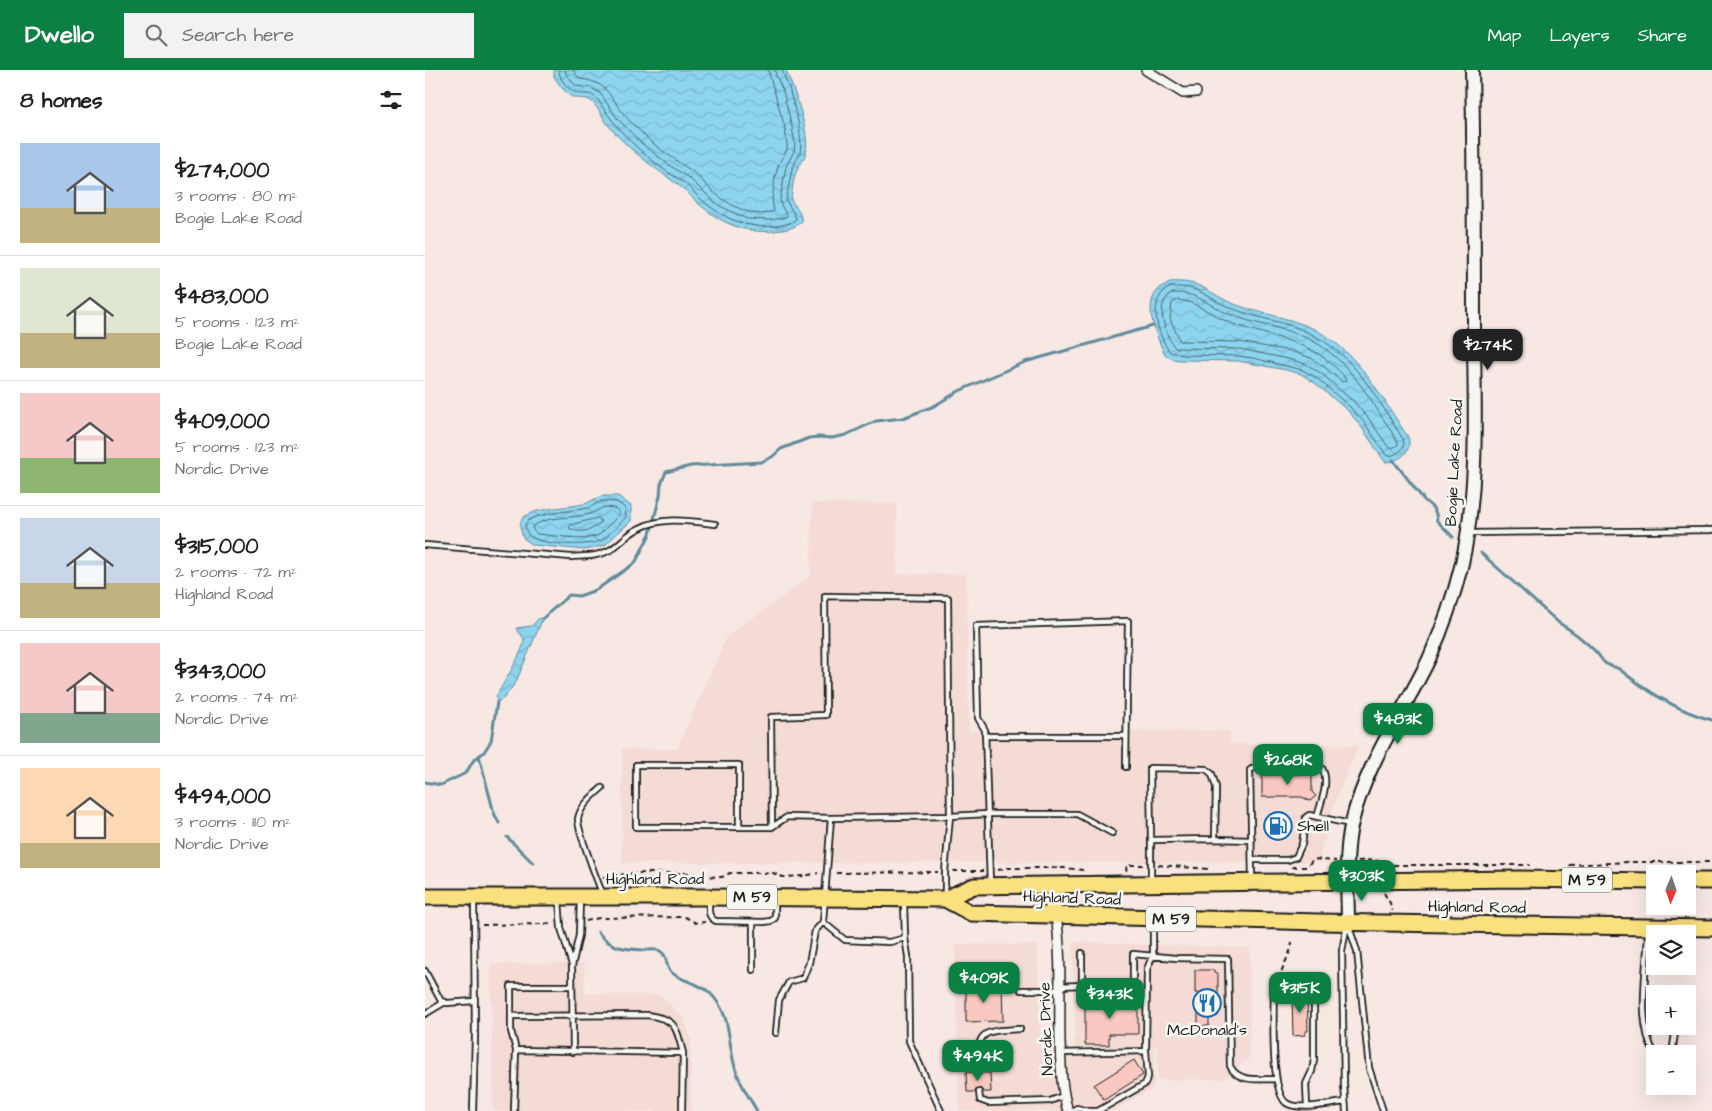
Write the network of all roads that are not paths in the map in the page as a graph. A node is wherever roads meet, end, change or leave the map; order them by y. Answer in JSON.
{"nodes":[{"id":1,"x":1146,"y":70,"type":"edge"},
{"id":2,"x":1472,"y":70,"type":"edge"},
{"id":3,"x":1196,"y":92,"type":"dead end"},
{"id":4,"x":715,"y":524,"type":"dead end"},
{"id":5,"x":1712,"y":530,"type":"edge"},
{"id":6,"x":1467,"y":534,"type":"junction"},
{"id":7,"x":425,"y":545,"type":"edge"},
{"id":8,"x":985,"y":736,"type":"junction"},
{"id":9,"x":1126,"y":736,"type":"junction"},
{"id":10,"x":1126,"y":766,"type":"dead end"},
{"id":11,"x":601,"y":788,"type":"dead end"},
{"id":12,"x":988,"y":814,"type":"junction"},
{"id":13,"x":949,"y":816,"type":"junction"},
{"id":14,"x":1317,"y":817,"type":"junction"},
{"id":15,"x":831,"y":818,"type":"junction"},
{"id":16,"x":1351,"y":825,"type":"junction"},
{"id":17,"x":739,"y":827,"type":"junction"},
{"id":18,"x":772,"y":827,"type":"junction"},
{"id":19,"x":1112,"y":833,"type":"dead end"},
{"id":20,"x":1215,"y":839,"type":"junction"},
{"id":21,"x":1151,"y":840,"type":"junction"},
{"id":22,"x":1252,"y":840,"type":"junction"},
{"id":23,"x":1252,"y":860,"type":"junction"},
{"id":24,"x":990,"y":879,"type":"junction"},
{"id":25,"x":1646,"y":880,"type":"edge"},
{"id":26,"x":1696,"y":881,"type":"edge"},
{"id":27,"x":1712,"y":881,"type":"edge"},
{"id":28,"x":1348,"y":882,"type":"junction"},
{"id":29,"x":1252,"y":883,"type":"junction"},
{"id":30,"x":1151,"y":884,"type":"junction"},
{"id":31,"x":1062,"y":885,"type":"junction"},
{"id":32,"x":474,"y":897,"type":"junction"},
{"id":33,"x":559,"y":897,"type":"junction"},
{"id":34,"x":580,"y":897,"type":"junction"},
{"id":35,"x":603,"y":897,"type":"junction"},
{"id":36,"x":709,"y":897,"type":"junction"},
{"id":37,"x":775,"y":897,"type":"junction"},
{"id":38,"x":425,"y":898,"type":"edge"},
{"id":39,"x":825,"y":898,"type":"junction"},
{"id":40,"x":904,"y":899,"type":"junction"},
{"id":41,"x":945,"y":899,"type":"junction"},
{"id":42,"x":1056,"y":915,"type":"junction"},
{"id":43,"x":1153,"y":918,"type":"junction"},
{"id":44,"x":753,"y":922,"type":"junction"},
{"id":45,"x":823,"y":922,"type":"junction"},
{"id":46,"x":1348,"y":923,"type":"junction"},
{"id":47,"x":1646,"y":928,"type":"edge"},
{"id":48,"x":1696,"y":928,"type":"edge"},
{"id":49,"x":1712,"y":928,"type":"edge"},
{"id":50,"x":905,"y":938,"type":"junction"},
{"id":51,"x":1082,"y":953,"type":"dead end"},
{"id":52,"x":1153,"y":955,"type":"junction"},
{"id":53,"x":572,"y":966,"type":"junction"},
{"id":54,"x":753,"y":970,"type":"dead end"},
{"id":55,"x":425,"y":971,"type":"edge"},
{"id":56,"x":1646,"y":974,"type":"edge"},
{"id":57,"x":572,"y":986,"type":"junction"},
{"id":58,"x":1133,"y":986,"type":"dead end"},
{"id":59,"x":1059,"y":988,"type":"junction"},
{"id":60,"x":1021,"y":990,"type":"dead end"},
{"id":61,"x":474,"y":1001,"type":"junction"},
{"id":62,"x":445,"y":1002,"type":"junction"},
{"id":63,"x":425,"y":1014,"type":"edge"},
{"id":64,"x":511,"y":1016,"type":"junction"},
{"id":65,"x":573,"y":1016,"type":"junction"},
{"id":66,"x":1020,"y":1029,"type":"dead end"},
{"id":67,"x":776,"y":1033,"type":"dead end"},
{"id":68,"x":1652,"y":1045,"type":"edge"},
{"id":69,"x":516,"y":1050,"type":"junction"},
{"id":70,"x":1146,"y":1051,"type":"junction"},
{"id":71,"x":573,"y":1052,"type":"junction"},
{"id":72,"x":683,"y":1053,"type":"junction"},
{"id":73,"x":1061,"y":1053,"type":"junction"},
{"id":74,"x":978,"y":1072,"type":"dead end"},
{"id":75,"x":1276,"y":1079,"type":"junction"},
{"id":76,"x":979,"y":1092,"type":"dead end"},
{"id":77,"x":1063,"y":1096,"type":"junction"},
{"id":78,"x":1345,"y":1102,"type":"junction"},
{"id":79,"x":1307,"y":1106,"type":"junction"},
{"id":80,"x":473,"y":1111,"type":"edge"},
{"id":81,"x":514,"y":1111,"type":"edge"},
{"id":82,"x":682,"y":1111,"type":"edge"},
{"id":83,"x":941,"y":1111,"type":"edge"},
{"id":84,"x":1070,"y":1111,"type":"edge"},
{"id":85,"x":1347,"y":1111,"type":"edge"},
{"id":86,"x":1383,"y":1111,"type":"edge"}],
"edges":[{"from":1,"to":3,"type":"street"},
{"from":2,"to":6,"type":"main road","name":"Bogie Lake Road"},
{"from":4,"to":7,"type":"lane"},
{"from":5,"to":6,"type":"lane"},
{"from":6,"to":16,"type":"main road","name":"Bogie Lake Road"},
{"from":8,"to":9,"type":"lane"},
{"from":8,"to":9,"type":"lane"},
{"from":8,"to":12,"type":"lane"},
{"from":9,"to":10,"type":"lane"},
{"from":11,"to":35,"type":"lane"},
{"from":12,"to":13,"type":"lane"},
{"from":12,"to":19,"type":"lane"},
{"from":12,"to":24,"type":"lane"},
{"from":13,"to":15,"type":"lane"},
{"from":13,"to":18,"type":"lane"},
{"from":13,"to":41,"type":"lane"},
{"from":14,"to":16,"type":"lane"},
{"from":14,"to":22,"type":"lane"},
{"from":14,"to":23,"type":"lane"},
{"from":15,"to":18,"type":"lane"},
{"from":15,"to":39,"type":"lane"},
{"from":16,"to":28,"type":"main road","name":"Bogie Lake Road"},
{"from":17,"to":17,"type":"lane"},
{"from":17,"to":18,"type":"lane"},
{"from":20,"to":21,"type":"lane"},
{"from":20,"to":21,"type":"lane"},
{"from":20,"to":22,"type":"lane"},
{"from":21,"to":30,"type":"lane"},
{"from":22,"to":23,"type":"lane"},
{"from":23,"to":29,"type":"lane"},
{"from":24,"to":31,"type":"highway","name":"Highland Road","number":"M 59"},
{"from":24,"to":41,"type":"highway","name":"Highland Road","number":"M 59"},
{"from":25,"to":28,"type":"highway","name":"Highland Road","number":"M 59"},
{"from":26,"to":27,"type":"highway"},
{"from":28,"to":29,"type":"highway","name":"Highland Road","number":"M 59"},
{"from":28,"to":46,"type":"main road","name":"Bogie Lake Road"},
{"from":29,"to":30,"type":"highway","name":"Highland Road","number":"M 59"},
{"from":30,"to":31,"type":"highway","name":"Highland Road","number":"M 59"},
{"from":31,"to":42,"type":"highway"},
{"from":32,"to":33,"type":"highway","name":"Highland Road","number":"M 59"},
{"from":32,"to":38,"type":"highway","name":"Highland Road","number":"M 59"},
{"from":32,"to":61,"type":"lane"},
{"from":33,"to":34,"type":"highway","name":"Highland Road","number":"M 59"},
{"from":33,"to":53,"type":"lane"},
{"from":34,"to":35,"type":"highway","name":"Highland Road","number":"M 59"},
{"from":34,"to":53,"type":"lane"},
{"from":35,"to":36,"type":"highway","name":"Highland Road","number":"M 59"},
{"from":36,"to":37,"type":"highway","name":"Highland Road","number":"M 59"},
{"from":36,"to":44,"type":"lane"},
{"from":37,"to":39,"type":"highway","name":"Highland Road","number":"M 59"},
{"from":37,"to":44,"type":"lane"},
{"from":39,"to":40,"type":"highway","name":"Highland Road","number":"M 59"},
{"from":39,"to":45,"type":"lane"},
{"from":40,"to":41,"type":"highway","name":"Highland Road","number":"M 59"},
{"from":40,"to":50,"type":"lane"},
{"from":41,"to":42,"type":"highway","name":"Highland Road","number":"M 59"},
{"from":42,"to":43,"type":"highway","name":"Highland Road","number":"M 59"},
{"from":42,"to":59,"type":"street","name":"Nordic Drive"},
{"from":43,"to":46,"type":"highway","name":"Highland Road","number":"M 59"},
{"from":43,"to":52,"type":"lane"},
{"from":44,"to":54,"type":"lane"},
{"from":45,"to":50,"type":"lane"},
{"from":45,"to":67,"type":"lane"},
{"from":46,"to":47,"type":"highway","name":"Highland Road","number":"M 59"},
{"from":46,"to":78,"type":"lane","name":"Bogie Lake Road"},
{"from":46,"to":86,"type":"lane","name":"Bogie Lake Road"},
{"from":48,"to":49,"type":"highway","name":"Highland Road","number":"M 59"},
{"from":50,"to":83,"type":"lane"},
{"from":51,"to":59,"type":"lane"},
{"from":52,"to":58,"type":"lane"},
{"from":52,"to":70,"type":"lane"},
{"from":52,"to":75,"type":"lane"},
{"from":53,"to":57,"type":"lane"},
{"from":55,"to":62,"type":"lane"},
{"from":56,"to":68,"type":"lane"},
{"from":57,"to":64,"type":"lane"},
{"from":57,"to":65,"type":"lane"},
{"from":59,"to":60,"type":"lane"},
{"from":59,"to":73,"type":"street","name":"Nordic Drive"},
{"from":61,"to":62,"type":"lane"},
{"from":61,"to":80,"type":"lane"},
{"from":62,"to":63,"type":"lane"},
{"from":64,"to":65,"type":"lane"},
{"from":64,"to":69,"type":"lane"},
{"from":65,"to":71,"type":"lane"},
{"from":65,"to":72,"type":"lane"},
{"from":66,"to":74,"type":"lane"},
{"from":69,"to":71,"type":"lane"},
{"from":69,"to":81,"type":"lane"},
{"from":70,"to":73,"type":"lane"},
{"from":70,"to":84,"type":"lane"},
{"from":71,"to":72,"type":"lane"},
{"from":72,"to":82,"type":"lane"},
{"from":73,"to":77,"type":"street","name":"Nordic Drive"},
{"from":75,"to":79,"type":"lane"},
{"from":75,"to":79,"type":"lane"},
{"from":76,"to":77,"type":"lane"},
{"from":77,"to":84,"type":"street","name":"Nordic Drive"},
{"from":78,"to":79,"type":"lane"},
{"from":78,"to":85,"type":"lane","name":"Bogie Lake Road"}]}
